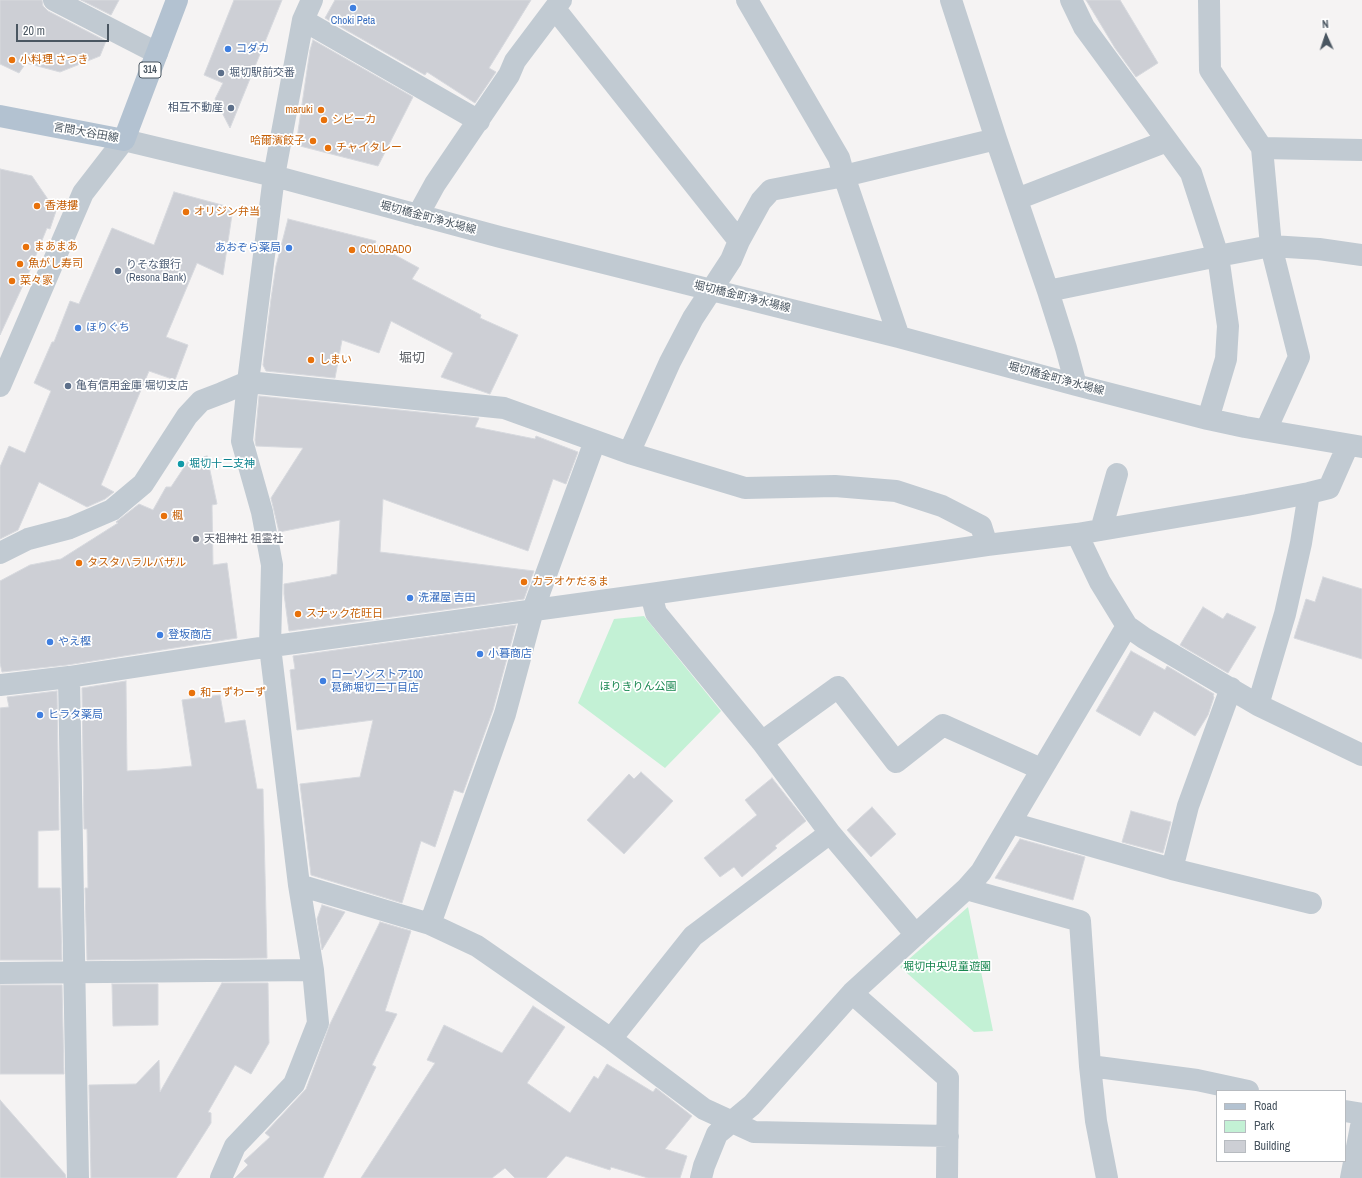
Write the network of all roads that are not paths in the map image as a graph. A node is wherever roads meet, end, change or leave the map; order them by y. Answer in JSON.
{"nodes":[{"id":1,"x":54,"y":0,"type":"edge"},
{"id":2,"x":177,"y":0,"type":"edge"},
{"id":3,"x":312,"y":0,"type":"edge"},
{"id":4,"x":747,"y":0,"type":"edge"},
{"id":5,"x":951,"y":0,"type":"edge"},
{"id":6,"x":1071,"y":0,"type":"edge"},
{"id":7,"x":1209,"y":0,"type":"edge"},
{"id":8,"x":558,"y":5,"type":"edge"},
{"id":9,"x":303,"y":20,"type":"junction"},
{"id":10,"x":157,"y":52,"type":"junction"},
{"id":11,"x":0,"y":116,"type":"edge"},
{"id":12,"x":0,"y":121,"type":"edge"},
{"id":13,"x":479,"y":121,"type":"junction"},
{"id":14,"x":47,"y":126,"type":"junction"},
{"id":15,"x":996,"y":139,"type":"junction"},
{"id":16,"x":124,"y":140,"type":"junction"},
{"id":17,"x":1167,"y":141,"type":"junction"},
{"id":18,"x":1262,"y":148,"type":"junction"},
{"id":19,"x":1362,"y":150,"type":"edge"},
{"id":20,"x":274,"y":176,"type":"junction"},
{"id":21,"x":844,"y":176,"type":"junction"},
{"id":22,"x":1017,"y":199,"type":"junction"},
{"id":23,"x":418,"y":215,"type":"junction"},
{"id":24,"x":739,"y":241,"type":"junction"},
{"id":25,"x":1271,"y":246,"type":"junction"},
{"id":26,"x":1362,"y":255,"type":"edge"},
{"id":27,"x":1218,"y":256,"type":"junction"},
{"id":28,"x":712,"y":289,"type":"junction"},
{"id":29,"x":1048,"y":291,"type":"junction"},
{"id":30,"x":899,"y":337,"type":"junction"},
{"id":31,"x":248,"y":382,"type":"junction"},
{"id":32,"x":1076,"y":385,"type":"junction"},
{"id":33,"x":0,"y":386,"type":"edge"},
{"id":34,"x":1208,"y":419,"type":"junction"},
{"id":35,"x":1266,"y":430,"type":"junction"},
{"id":36,"x":595,"y":441,"type":"junction"},
{"id":37,"x":1355,"y":446,"type":"edge"},
{"id":38,"x":629,"y":453,"type":"junction"},
{"id":39,"x":1117,"y":474,"type":"dead end"},
{"id":40,"x":1309,"y":493,"type":"junction"},
{"id":41,"x":1101,"y":530,"type":"junction"},
{"id":42,"x":1077,"y":534,"type":"junction"},
{"id":43,"x":987,"y":545,"type":"junction"},
{"id":44,"x":0,"y":553,"type":"edge"},
{"id":45,"x":651,"y":594,"type":"junction"},
{"id":46,"x":533,"y":610,"type":"junction"},
{"id":47,"x":1127,"y":626,"type":"junction"},
{"id":48,"x":270,"y":647,"type":"junction"},
{"id":49,"x":69,"y":677,"type":"junction"},
{"id":50,"x":0,"y":685,"type":"edge"},
{"id":51,"x":1231,"y":688,"type":"junction"},
{"id":52,"x":1258,"y":705,"type":"junction"},
{"id":53,"x":762,"y":742,"type":"junction"},
{"id":54,"x":1362,"y":755,"type":"edge"},
{"id":55,"x":1041,"y":769,"type":"junction"},
{"id":56,"x":1011,"y":823,"type":"junction"},
{"id":57,"x":830,"y":833,"type":"junction"},
{"id":58,"x":1172,"y":869,"type":"junction"},
{"id":59,"x":299,"y":885,"type":"junction"},
{"id":60,"x":966,"y":889,"type":"junction"},
{"id":61,"x":1312,"y":903,"type":"dead end"},
{"id":62,"x":430,"y":924,"type":"junction"},
{"id":63,"x":916,"y":935,"type":"junction"},
{"id":64,"x":313,"y":970,"type":"junction"},
{"id":65,"x":75,"y":972,"type":"junction"},
{"id":66,"x":0,"y":973,"type":"edge"},
{"id":67,"x":852,"y":993,"type":"junction"},
{"id":68,"x":611,"y":1039,"type":"junction"},
{"id":69,"x":1090,"y":1066,"type":"junction"},
{"id":70,"x":1243,"y":1090,"type":"edge"},
{"id":71,"x":1346,"y":1111,"type":"edge"},
{"id":72,"x":1362,"y":1114,"type":"edge"},
{"id":73,"x":733,"y":1121,"type":"junction"},
{"id":74,"x":1362,"y":1121,"type":"edge"},
{"id":75,"x":948,"y":1136,"type":"junction"},
{"id":76,"x":78,"y":1178,"type":"edge"},
{"id":77,"x":221,"y":1178,"type":"edge"},
{"id":78,"x":701,"y":1178,"type":"edge"},
{"id":79,"x":947,"y":1178,"type":"edge"},
{"id":80,"x":1107,"y":1178,"type":"edge"},
{"id":81,"x":1351,"y":1178,"type":"edge"}],
"edges":[{"from":1,"to":10,"type":"street"},
{"from":2,"to":10,"type":"main road","number":"314"},
{"from":3,"to":9,"type":"street"},
{"from":4,"to":21,"type":"street"},
{"from":5,"to":15,"type":"street"},
{"from":6,"to":17,"type":"street"},
{"from":7,"to":18,"type":"street"},
{"from":8,"to":13,"type":"street"},
{"from":8,"to":24,"type":"street"},
{"from":9,"to":13,"type":"street"},
{"from":9,"to":20,"type":"street"},
{"from":10,"to":16,"type":"main road","number":"314"},
{"from":11,"to":14,"type":"main road"},
{"from":12,"to":14,"type":"main road"},
{"from":13,"to":23,"type":"street"},
{"from":14,"to":16,"type":"main road","name":"言問大谷田線"},
{"from":15,"to":21,"type":"street"},
{"from":15,"to":22,"type":"street"},
{"from":16,"to":20,"type":"street","name":"堀切橋金町浄水場線"},
{"from":16,"to":33,"type":"street"},
{"from":17,"to":22,"type":"street"},
{"from":17,"to":27,"type":"street"},
{"from":18,"to":19,"type":"street"},
{"from":18,"to":25,"type":"street"},
{"from":20,"to":23,"type":"street","name":"堀切橋金町浄水場線"},
{"from":20,"to":31,"type":"street"},
{"from":21,"to":24,"type":"street"},
{"from":21,"to":30,"type":"street"},
{"from":22,"to":29,"type":"street"},
{"from":23,"to":28,"type":"street","name":"堀切橋金町浄水場線"},
{"from":24,"to":28,"type":"street"},
{"from":25,"to":26,"type":"street"},
{"from":25,"to":27,"type":"street"},
{"from":25,"to":35,"type":"street"},
{"from":27,"to":29,"type":"street"},
{"from":27,"to":34,"type":"street"},
{"from":28,"to":30,"type":"street","name":"堀切橋金町浄水場線"},
{"from":28,"to":38,"type":"street"},
{"from":29,"to":32,"type":"street"},
{"from":30,"to":32,"type":"street","name":"堀切橋金町浄水場線"},
{"from":31,"to":36,"type":"street"},
{"from":31,"to":44,"type":"street"},
{"from":31,"to":48,"type":"street"},
{"from":32,"to":34,"type":"street","name":"堀切橋金町浄水場線"},
{"from":34,"to":35,"type":"street","name":"堀切橋金町浄水場線"},
{"from":35,"to":37,"type":"street","name":"堀切橋金町浄水場線"},
{"from":36,"to":38,"type":"street"},
{"from":36,"to":46,"type":"street"},
{"from":37,"to":40,"type":"street"},
{"from":38,"to":43,"type":"street"},
{"from":39,"to":41,"type":"street"},
{"from":40,"to":41,"type":"street"},
{"from":40,"to":52,"type":"street"},
{"from":41,"to":42,"type":"street"},
{"from":42,"to":43,"type":"street"},
{"from":42,"to":47,"type":"street"},
{"from":43,"to":45,"type":"street"},
{"from":45,"to":46,"type":"street"},
{"from":45,"to":53,"type":"street"},
{"from":46,"to":48,"type":"street"},
{"from":46,"to":62,"type":"street"},
{"from":47,"to":51,"type":"street"},
{"from":47,"to":55,"type":"street"},
{"from":48,"to":49,"type":"street"},
{"from":48,"to":59,"type":"street"},
{"from":49,"to":50,"type":"street"},
{"from":49,"to":65,"type":"street"},
{"from":51,"to":52,"type":"street"},
{"from":51,"to":58,"type":"street"},
{"from":52,"to":54,"type":"street"},
{"from":53,"to":55,"type":"street"},
{"from":53,"to":57,"type":"street"},
{"from":55,"to":56,"type":"street"},
{"from":56,"to":58,"type":"street"},
{"from":56,"to":60,"type":"street"},
{"from":57,"to":63,"type":"street"},
{"from":57,"to":68,"type":"street"},
{"from":58,"to":61,"type":"street"},
{"from":59,"to":62,"type":"street"},
{"from":59,"to":64,"type":"street"},
{"from":60,"to":63,"type":"street"},
{"from":60,"to":69,"type":"street"},
{"from":62,"to":68,"type":"street"},
{"from":63,"to":67,"type":"street"},
{"from":64,"to":65,"type":"street"},
{"from":64,"to":77,"type":"street"},
{"from":65,"to":66,"type":"street"},
{"from":65,"to":76,"type":"street"},
{"from":67,"to":73,"type":"street"},
{"from":67,"to":75,"type":"street"},
{"from":68,"to":73,"type":"street"},
{"from":69,"to":70,"type":"street"},
{"from":69,"to":80,"type":"street"},
{"from":71,"to":72,"type":"street"},
{"from":73,"to":75,"type":"street"},
{"from":73,"to":78,"type":"street"},
{"from":74,"to":81,"type":"street"},
{"from":75,"to":79,"type":"street"}]}
